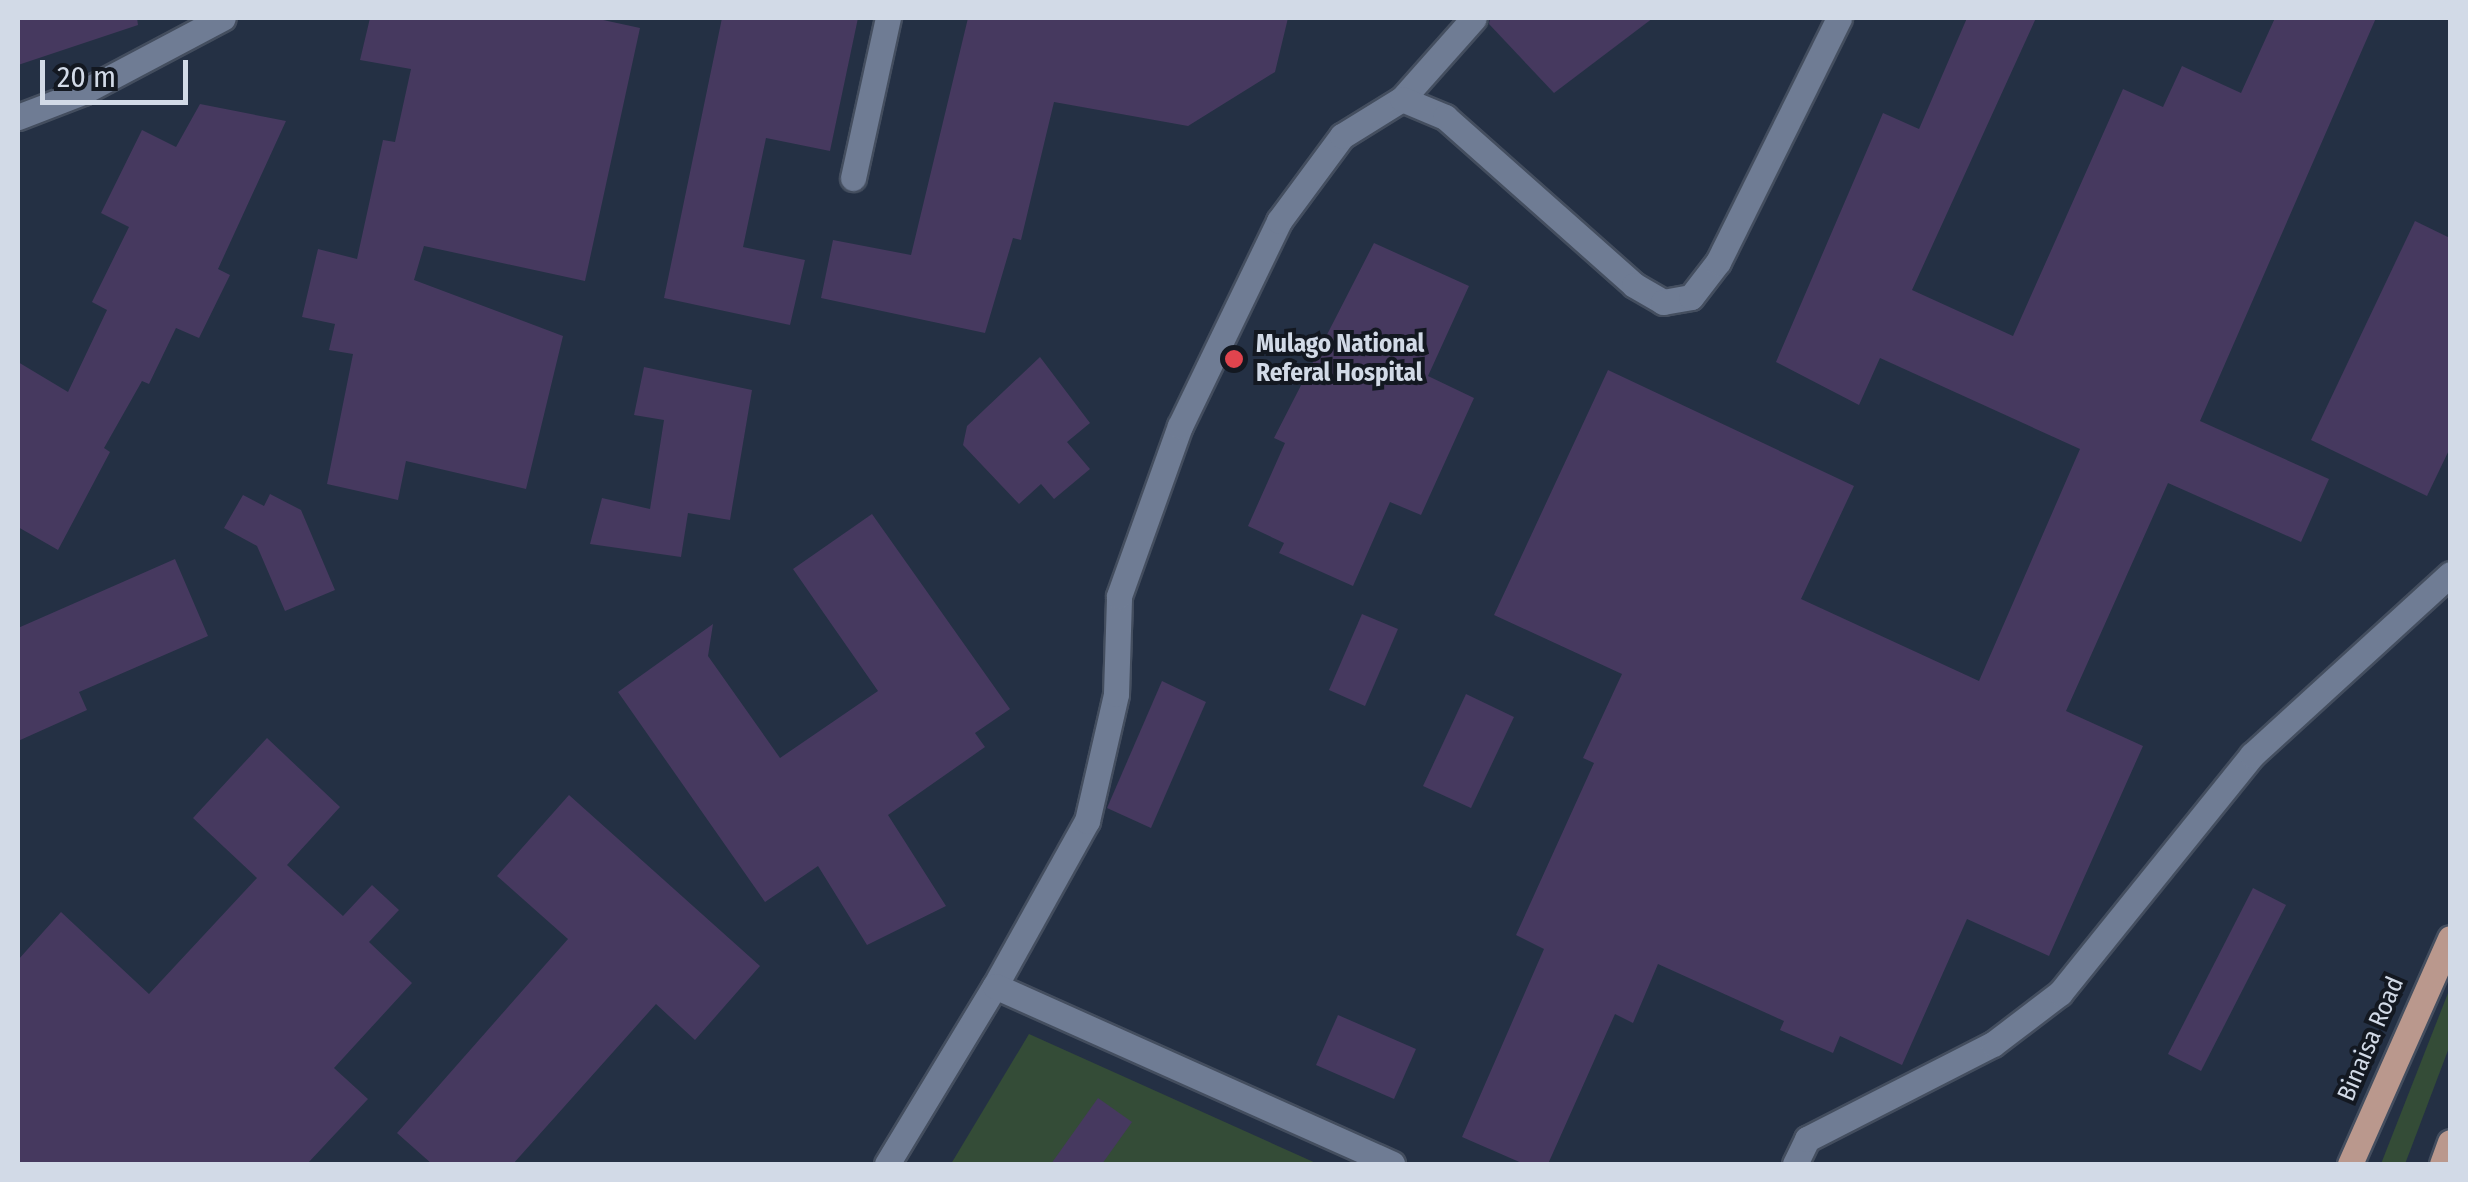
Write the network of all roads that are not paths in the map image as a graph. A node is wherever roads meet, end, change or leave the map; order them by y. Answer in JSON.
{"nodes":[{"id":1,"x":223,"y":18,"type":"edge"},
{"id":2,"x":888,"y":18,"type":"edge"},
{"id":3,"x":1474,"y":18,"type":"edge"},
{"id":4,"x":1839,"y":18,"type":"edge"},
{"id":5,"x":1402,"y":99,"type":"junction"},
{"id":6,"x":18,"y":117,"type":"edge"},
{"id":7,"x":853,"y":178,"type":"dead end"},
{"id":8,"x":2450,"y":574,"type":"edge"},
{"id":9,"x":2450,"y":938,"type":"edge"},
{"id":10,"x":995,"y":986,"type":"junction"},
{"id":11,"x":2450,"y":1142,"type":"edge"},
{"id":12,"x":887,"y":1164,"type":"edge"},
{"id":13,"x":1392,"y":1164,"type":"edge"},
{"id":14,"x":1795,"y":1164,"type":"edge"},
{"id":15,"x":2350,"y":1164,"type":"edge"},
{"id":16,"x":2442,"y":1164,"type":"edge"}],
"edges":[{"from":1,"to":6,"type":"lane"},
{"from":2,"to":7,"type":"lane"},
{"from":3,"to":5,"type":"lane"},
{"from":4,"to":5,"type":"lane"},
{"from":5,"to":10,"type":"lane"},
{"from":8,"to":14,"type":"lane"},
{"from":9,"to":15,"type":"main road","name":"Binaisa Road"},
{"from":10,"to":12,"type":"lane"},
{"from":10,"to":13,"type":"lane"},
{"from":11,"to":16,"type":"main road"}]}
